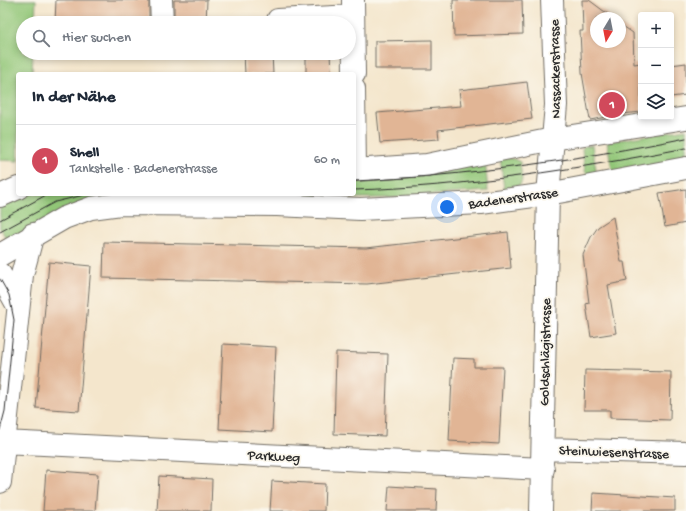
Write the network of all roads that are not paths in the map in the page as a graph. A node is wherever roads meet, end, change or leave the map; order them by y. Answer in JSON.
{"nodes":[{"id":1,"x":161,"y":0,"type":"edge"},
{"id":2,"x":552,"y":0,"type":"edge"},
{"id":3,"x":353,"y":8,"type":"edge"},
{"id":4,"x":162,"y":16,"type":"edge"},
{"id":5,"x":303,"y":16,"type":"edge"},
{"id":6,"x":354,"y":60,"type":"edge"},
{"id":7,"x":354,"y":72,"type":"edge"},
{"id":8,"x":686,"y":118,"type":"edge"},
{"id":9,"x":553,"y":139,"type":"junction"},
{"id":10,"x":686,"y":168,"type":"edge"},
{"id":11,"x":356,"y":170,"type":"edge"},
{"id":12,"x":16,"y":189,"type":"edge"},
{"id":13,"x":548,"y":194,"type":"junction"},
{"id":14,"x":0,"y":196,"type":"edge"},
{"id":15,"x":33,"y":234,"type":"junction"},
{"id":16,"x":0,"y":255,"type":"edge"},
{"id":17,"x":0,"y":274,"type":"edge"},
{"id":18,"x":18,"y":306,"type":"junction"},
{"id":19,"x":3,"y":431,"type":"edge"},
{"id":20,"x":686,"y":453,"type":"edge"},
{"id":21,"x":543,"y":459,"type":"junction"},
{"id":22,"x":0,"y":482,"type":"edge"},
{"id":23,"x":541,"y":511,"type":"edge"}],
"edges":[{"from":1,"to":4,"type":"main road"},
{"from":2,"to":9,"type":"main road","name":"Nassackerstrasse"},
{"from":3,"to":5,"type":"main road"},
{"from":6,"to":7,"type":"main road"},
{"from":8,"to":9,"type":"main road"},
{"from":9,"to":11,"type":"main road"},
{"from":9,"to":13,"type":"main road","name":"Nassackerstrasse"},
{"from":10,"to":13,"type":"main road","name":"Badenerstrasse"},
{"from":12,"to":14,"type":"main road"},
{"from":13,"to":15,"type":"main road","name":"Badenerstrasse"},
{"from":13,"to":21,"type":"main road","name":"Goldschlägistrasse"},
{"from":15,"to":16,"type":"main road","name":"Badenerstrasse"},
{"from":15,"to":18,"type":"main road"},
{"from":17,"to":18,"type":"main road"},
{"from":18,"to":19,"type":"main road"},
{"from":19,"to":21,"type":"main road","name":"Parkweg"},
{"from":19,"to":22,"type":"main road"},
{"from":20,"to":21,"type":"main road","name":"Steinwiesenstrasse"},
{"from":21,"to":23,"type":"main road","name":"Goldschlägistrasse"}]}
